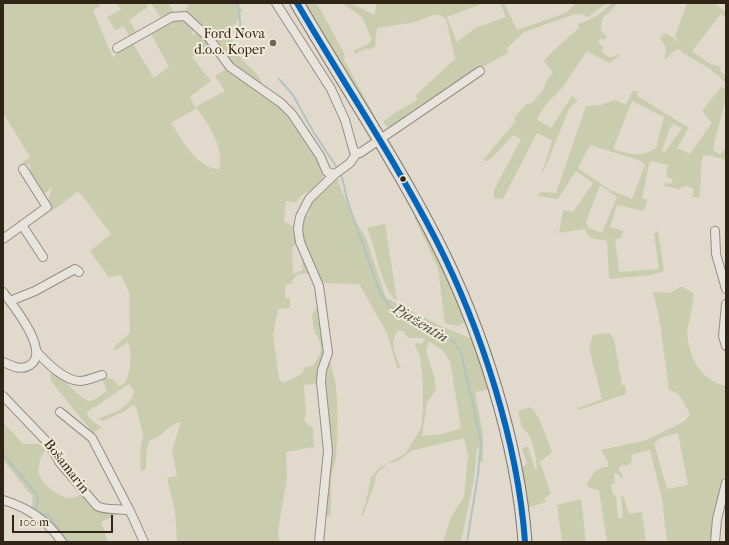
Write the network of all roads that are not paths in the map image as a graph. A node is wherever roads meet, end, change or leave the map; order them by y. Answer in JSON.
{"nodes":[{"id":1,"x":276,"y":3,"type":"edge"},
{"id":2,"x":297,"y":3,"type":"edge"},
{"id":3,"x":117,"y":48,"type":"dead end"},
{"id":4,"x":480,"y":71,"type":"dead end"},
{"id":5,"x":380,"y":140,"type":"junction"},
{"id":6,"x":357,"y":154,"type":"junction"},
{"id":7,"x":23,"y":169,"type":"dead end"},
{"id":8,"x":338,"y":171,"type":"junction"},
{"id":9,"x":22,"y":225,"type":"junction"},
{"id":10,"x":715,"y":231,"type":"dead end"},
{"id":11,"x":3,"y":239,"type":"edge"},
{"id":12,"x":43,"y":257,"type":"dead end"},
{"id":13,"x":79,"y":272,"type":"dead end"},
{"id":14,"x":726,"y":289,"type":"edge"},
{"id":15,"x":3,"y":292,"type":"edge"},
{"id":16,"x":10,"y":301,"type":"junction"},
{"id":17,"x":726,"y":304,"type":"edge"},
{"id":18,"x":726,"y":346,"type":"edge"},
{"id":19,"x":36,"y":351,"type":"junction"},
{"id":20,"x":3,"y":362,"type":"edge"},
{"id":21,"x":102,"y":375,"type":"dead end"},
{"id":22,"x":3,"y":396,"type":"edge"},
{"id":23,"x":60,"y":412,"type":"dead end"},
{"id":24,"x":726,"y":483,"type":"edge"},
{"id":25,"x":3,"y":500,"type":"edge"},
{"id":26,"x":130,"y":510,"type":"junction"},
{"id":27,"x":62,"y":542,"type":"edge"},
{"id":28,"x":144,"y":542,"type":"edge"},
{"id":29,"x":319,"y":542,"type":"edge"},
{"id":30,"x":524,"y":542,"type":"edge"},
{"id":31,"x":715,"y":542,"type":"edge"}],
"edges":[{"from":1,"to":6,"type":"street"},
{"from":2,"to":5,"type":"main road"},
{"from":3,"to":8,"type":"street"},
{"from":4,"to":5,"type":"street"},
{"from":5,"to":6,"type":"street"},
{"from":5,"to":30,"type":"main road"},
{"from":6,"to":8,"type":"street"},
{"from":7,"to":9,"type":"street"},
{"from":8,"to":29,"type":"street"},
{"from":9,"to":11,"type":"street"},
{"from":9,"to":12,"type":"street"},
{"from":10,"to":14,"type":"street"},
{"from":13,"to":16,"type":"street"},
{"from":15,"to":16,"type":"street"},
{"from":16,"to":19,"type":"street"},
{"from":17,"to":18,"type":"street"},
{"from":19,"to":20,"type":"street"},
{"from":19,"to":21,"type":"street"},
{"from":22,"to":26,"type":"street","name":"Bošamarin"},
{"from":23,"to":26,"type":"street"},
{"from":24,"to":31,"type":"street"},
{"from":25,"to":27,"type":"street"},
{"from":26,"to":28,"type":"street"}]}
